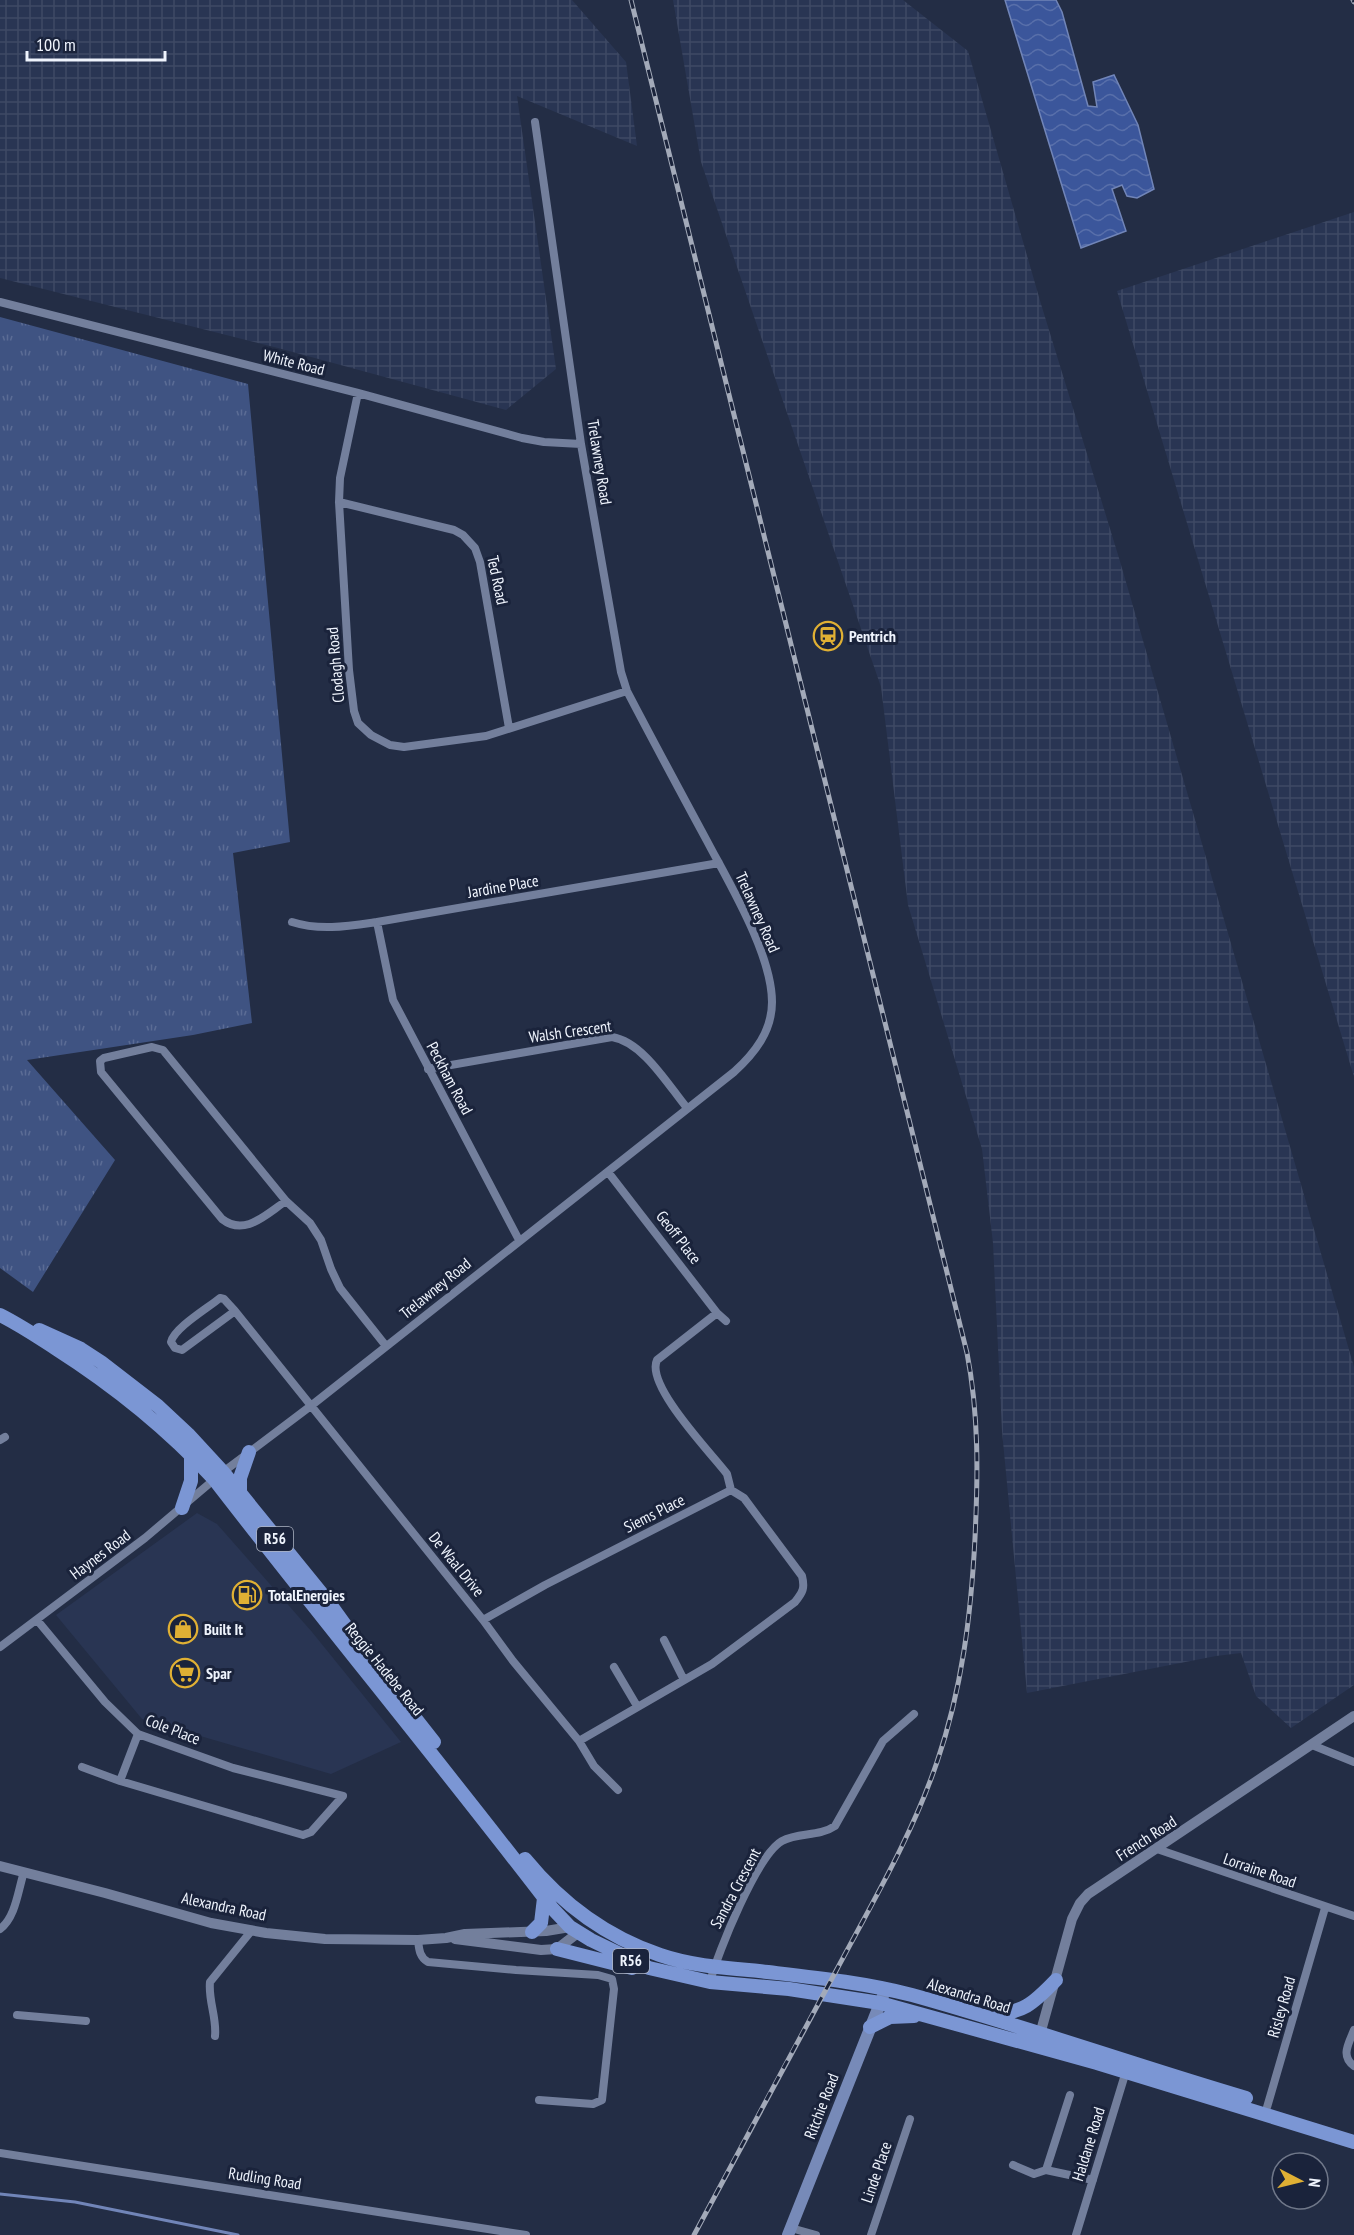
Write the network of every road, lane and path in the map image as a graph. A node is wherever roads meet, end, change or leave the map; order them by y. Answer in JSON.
{"nodes":[{"id":1,"x":534,"y":122,"type":"dead end"},
{"id":2,"x":0,"y":302,"type":"edge"},
{"id":3,"x":358,"y":393,"type":"junction"},
{"id":4,"x":581,"y":444,"type":"junction"},
{"id":5,"x":339,"y":502,"type":"junction"},
{"id":6,"x":627,"y":691,"type":"junction"},
{"id":7,"x":509,"y":728,"type":"junction"},
{"id":8,"x":718,"y":863,"type":"junction"},
{"id":9,"x":292,"y":922,"type":"dead end"},
{"id":10,"x":377,"y":922,"type":"junction"},
{"id":11,"x":428,"y":1069,"type":"junction"},
{"id":12,"x":687,"y":1108,"type":"junction"},
{"id":13,"x":608,"y":1172,"type":"junction"},
{"id":14,"x":286,"y":1201,"type":"junction"},
{"id":15,"x":519,"y":1240,"type":"junction"},
{"id":16,"x":235,"y":1311,"type":"junction"},
{"id":17,"x":717,"y":1313,"type":"junction"},
{"id":18,"x":0,"y":1315,"type":"edge"},
{"id":19,"x":726,"y":1321,"type":"dead end"},
{"id":20,"x":25,"y":1327,"type":"junction"},
{"id":21,"x":386,"y":1346,"type":"junction"},
{"id":22,"x":312,"y":1405,"type":"junction"},
{"id":23,"x":249,"y":1452,"type":"junction"},
{"id":24,"x":191,"y":1454,"type":"junction"},
{"id":25,"x":218,"y":1476,"type":"junction"},
{"id":26,"x":731,"y":1490,"type":"junction"},
{"id":27,"x":240,"y":1494,"type":"junction"},
{"id":28,"x":182,"y":1508,"type":"junction"},
{"id":29,"x":37,"y":1620,"type":"junction"},
{"id":30,"x":483,"y":1620,"type":"junction"},
{"id":31,"x":664,"y":1640,"type":"dead end"},
{"id":32,"x":0,"y":1647,"type":"edge"},
{"id":33,"x":614,"y":1667,"type":"dead end"},
{"id":34,"x":684,"y":1680,"type":"junction"},
{"id":35,"x":637,"y":1706,"type":"junction"},
{"id":36,"x":914,"y":1714,"type":"dead end"},
{"id":37,"x":1354,"y":1716,"type":"edge"},
{"id":38,"x":138,"y":1734,"type":"junction"},
{"id":39,"x":579,"y":1741,"type":"junction"},
{"id":40,"x":1312,"y":1745,"type":"junction"},
{"id":41,"x":1354,"y":1762,"type":"edge"},
{"id":42,"x":82,"y":1767,"type":"dead end"},
{"id":43,"x":120,"y":1781,"type":"junction"},
{"id":44,"x":618,"y":1790,"type":"dead end"},
{"id":45,"x":1157,"y":1849,"type":"junction"},
{"id":46,"x":0,"y":1866,"type":"edge"},
{"id":47,"x":24,"y":1872,"type":"junction"},
{"id":48,"x":539,"y":1885,"type":"junction"},
{"id":49,"x":559,"y":1895,"type":"junction"},
{"id":50,"x":576,"y":1908,"type":"joint"},
{"id":51,"x":1325,"y":1908,"type":"junction"},
{"id":52,"x":1354,"y":1916,"type":"edge"},
{"id":53,"x":598,"y":1925,"type":"junction"},
{"id":54,"x":0,"y":1929,"type":"edge"},
{"id":55,"x":577,"y":1929,"type":"junction"},
{"id":56,"x":252,"y":1930,"type":"junction"},
{"id":57,"x":532,"y":1932,"type":"junction"},
{"id":58,"x":446,"y":1938,"type":"junction"},
{"id":59,"x":418,"y":1940,"type":"junction"},
{"id":60,"x":557,"y":1948,"type":"junction"},
{"id":61,"x":714,"y":1966,"type":"junction"},
{"id":62,"x":649,"y":1968,"type":"junction"},
{"id":63,"x":1056,"y":1980,"type":"junction"},
{"id":64,"x":710,"y":1982,"type":"junction"},
{"id":65,"x":843,"y":1989,"type":"junction"},
{"id":66,"x":885,"y":1989,"type":"junction"},
{"id":67,"x":880,"y":2003,"type":"junction"},
{"id":68,"x":925,"y":2014,"type":"junction"},
{"id":69,"x":17,"y":2015,"type":"dead end"},
{"id":70,"x":984,"y":2017,"type":"junction"},
{"id":71,"x":86,"y":2021,"type":"dead end"},
{"id":72,"x":870,"y":2027,"type":"junction"},
{"id":73,"x":1354,"y":2030,"type":"edge"},
{"id":74,"x":215,"y":2036,"type":"dead end"},
{"id":75,"x":1038,"y":2040,"type":"junction"},
{"id":76,"x":1354,"y":2066,"type":"edge"},
{"id":77,"x":1127,"y":2067,"type":"junction"},
{"id":78,"x":1070,"y":2095,"type":"dead end"},
{"id":79,"x":539,"y":2100,"type":"dead end"},
{"id":80,"x":1267,"y":2109,"type":"junction"},
{"id":81,"x":910,"y":2119,"type":"dead end"},
{"id":82,"x":1354,"y":2132,"type":"edge"},
{"id":83,"x":1354,"y":2142,"type":"edge"},
{"id":84,"x":0,"y":2152,"type":"edge"},
{"id":85,"x":1013,"y":2165,"type":"dead end"},
{"id":86,"x":1046,"y":2170,"type":"junction"},
{"id":87,"x":1093,"y":2180,"type":"junction"},
{"id":88,"x":790,"y":2231,"type":"edge"},
{"id":89,"x":526,"y":2235,"type":"edge"},
{"id":90,"x":816,"y":2235,"type":"edge"},
{"id":91,"x":871,"y":2235,"type":"edge"},
{"id":92,"x":1076,"y":2235,"type":"edge"}],
"edges":[{"from":1,"to":4,"type":"street","name":"Trelawney Road"},
{"from":2,"to":3,"type":"street","name":"White Road"},
{"from":3,"to":4,"type":"street","name":"White Road"},
{"from":3,"to":5,"type":"street","name":"Clodagh Road"},
{"from":4,"to":6,"type":"street","name":"Trelawney Road"},
{"from":5,"to":7,"type":"street","name":"Ted Road"},
{"from":5,"to":7,"type":"street","name":"Clodagh Road"},
{"from":6,"to":7,"type":"street","name":"Clodagh Road"},
{"from":6,"to":8,"type":"street","name":"Trelawney Road"},
{"from":8,"to":10,"type":"street","name":"Jardine Place"},
{"from":8,"to":12,"type":"street","name":"Trelawney Road"},
{"from":9,"to":10,"type":"street","name":"Jardine Place"},
{"from":10,"to":11,"type":"street","name":"Peckham Road"},
{"from":11,"to":12,"type":"street","name":"Walsh Crescent"},
{"from":11,"to":15,"type":"street","name":"Peckham Road"},
{"from":12,"to":13,"type":"street","name":"Trelawney Road"},
{"from":13,"to":15,"type":"street","name":"Trelawney Road"},
{"from":13,"to":17,"type":"street","name":"Geoff Place"},
{"from":14,"to":14,"type":"street"},
{"from":14,"to":21,"type":"street"},
{"from":15,"to":21,"type":"street","name":"Trelawney Road"},
{"from":16,"to":16,"type":"street"},
{"from":16,"to":22,"type":"street","name":"De Waal Drive"},
{"from":17,"to":19,"type":"street","name":"Geoff Place"},
{"from":17,"to":26,"type":"street"},
{"from":18,"to":20,"type":"main road","name":"Reggie Hadebe Road","number":"R56"},
{"from":20,"to":24,"type":"main road","name":"Reggie Hadebe Road","number":"R56"},
{"from":20,"to":25,"type":"main road","name":"Reggie Hadebe Road","number":"R56"},
{"from":21,"to":22,"type":"street","name":"Trelawney Road"},
{"from":22,"to":23,"type":"street","name":"Trelawney Road"},
{"from":22,"to":30,"type":"street","name":"De Waal Drive"},
{"from":23,"to":25,"type":"street","name":"Trelawney Road"},
{"from":23,"to":27,"type":"main road"},
{"from":24,"to":25,"type":"main road","name":"Reggie Hadebe Road","number":"R56"},
{"from":24,"to":28,"type":"main road"},
{"from":25,"to":27,"type":"main road","name":"Reggie Hadebe Road","number":"R56"},
{"from":25,"to":28,"type":"street","name":"Haynes Road"},
{"from":25,"to":48,"type":"main road","name":"Reggie Hadebe Road","number":"R56"},
{"from":26,"to":30,"type":"street","name":"Siems Place"},
{"from":26,"to":34,"type":"street"},
{"from":27,"to":48,"type":"main road","name":"Reggie Hadebe Road","number":"R56"},
{"from":28,"to":29,"type":"street","name":"Haynes Road"},
{"from":29,"to":32,"type":"street","name":"Haynes Road"},
{"from":29,"to":38,"type":"street","name":"Cole Place"},
{"from":30,"to":39,"type":"street","name":"De Waal Drive"},
{"from":31,"to":34,"type":"street"},
{"from":33,"to":35,"type":"street"},
{"from":34,"to":35,"type":"street"},
{"from":35,"to":39,"type":"street"},
{"from":36,"to":61,"type":"street","name":"Sandra Crescent"},
{"from":37,"to":40,"type":"street","name":"French Road"},
{"from":38,"to":43,"type":"street"},
{"from":38,"to":43,"type":"street","name":"Cole Place"},
{"from":39,"to":44,"type":"street","name":"De Waal Drive"},
{"from":40,"to":41,"type":"street"},
{"from":40,"to":45,"type":"street","name":"French Road"},
{"from":42,"to":43,"type":"street"},
{"from":45,"to":51,"type":"street","name":"Lorraine Road"},
{"from":45,"to":63,"type":"street","name":"French Road"},
{"from":46,"to":47,"type":"street","name":"Alexandra Road"},
{"from":47,"to":54,"type":"street"},
{"from":47,"to":56,"type":"street","name":"Alexandra Road"},
{"from":48,"to":49,"type":"main road","name":"Reggie Hadebe Road","number":"R56"},
{"from":48,"to":55,"type":"main road","name":"Reggie Hadebe Road","number":"R56"},
{"from":48,"to":57,"type":"main road"},
{"from":49,"to":50,"type":"main road","name":"Reggie Hadebe Road","number":"R56"},
{"from":49,"to":55,"type":"main road"},
{"from":50,"to":53,"type":"main road","name":"Alexandra Road","number":"R56"},
{"from":51,"to":52,"type":"street","name":"Lorraine Road"},
{"from":51,"to":80,"type":"street","name":"Risley Road"},
{"from":53,"to":55,"type":"main road"},
{"from":53,"to":61,"type":"main road","name":"Alexandra Road","number":"R56"},
{"from":55,"to":57,"type":"street","name":"Alexandra Road"},
{"from":55,"to":60,"type":"street"},
{"from":55,"to":62,"type":"main road","name":"Alexandra Road","number":"R56"},
{"from":56,"to":59,"type":"street","name":"Alexandra Road"},
{"from":56,"to":74,"type":"street"},
{"from":57,"to":58,"type":"street","name":"Alexandra Road"},
{"from":58,"to":59,"type":"street","name":"Alexandra Road"},
{"from":58,"to":60,"type":"street","name":"Alexandra Road"},
{"from":59,"to":79,"type":"street"},
{"from":60,"to":62,"type":"main road"},
{"from":61,"to":64,"type":"street","name":"Sandra Crescent"},
{"from":61,"to":65,"type":"main road","name":"Alexandra Road","number":"R56"},
{"from":62,"to":64,"type":"main road","name":"Alexandra Road","number":"R56"},
{"from":63,"to":70,"type":"main road"},
{"from":63,"to":75,"type":"street","name":"French Road"},
{"from":64,"to":65,"type":"main road","name":"Alexandra Road","number":"R56"},
{"from":65,"to":66,"type":"main road","name":"Alexandra Road","number":"R56"},
{"from":65,"to":67,"type":"main road","name":"Alexandra Road","number":"R56"},
{"from":66,"to":67,"type":"main road","name":"Ritchie Road"},
{"from":66,"to":70,"type":"main road","name":"Alexandra Road","number":"R56"},
{"from":67,"to":68,"type":"main road","name":"Alexandra Road","number":"R56"},
{"from":67,"to":72,"type":"main road","name":"Ritchie Road"},
{"from":68,"to":72,"type":"main road"},
{"from":68,"to":75,"type":"main road","name":"Alexandra Road","number":"R56"},
{"from":69,"to":71,"type":"street"},
{"from":70,"to":75,"type":"main road","name":"Alexandra Road","number":"R56"},
{"from":72,"to":88,"type":"main road","name":"Ritchie Road"},
{"from":73,"to":76,"type":"street"},
{"from":75,"to":77,"type":"main road","name":"Alexandra Road","number":"R56"},
{"from":77,"to":80,"type":"main road","name":"Alexandra Road","number":"R56"},
{"from":77,"to":87,"type":"street","name":"Haldane Road"},
{"from":78,"to":86,"type":"street"},
{"from":80,"to":82,"type":"main road","name":"Alexandra Road","number":"R56"},
{"from":80,"to":83,"type":"main road","name":"Alexandra Road","number":"R56"},
{"from":81,"to":91,"type":"street","name":"Linde Place"},
{"from":84,"to":89,"type":"street","name":"Rudling Road"},
{"from":85,"to":86,"type":"street"},
{"from":86,"to":87,"type":"street"},
{"from":87,"to":92,"type":"street","name":"Haldane Road"},
{"from":88,"to":90,"type":"street"}]}
